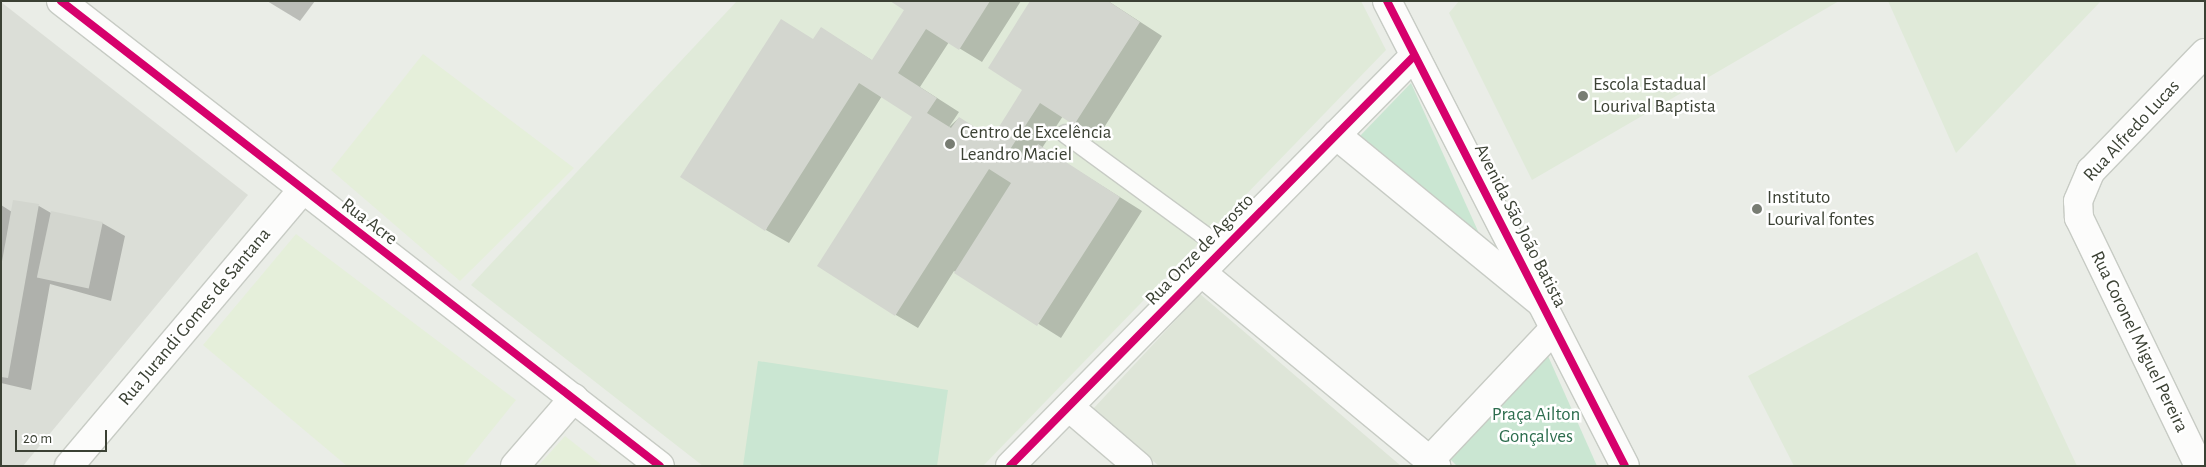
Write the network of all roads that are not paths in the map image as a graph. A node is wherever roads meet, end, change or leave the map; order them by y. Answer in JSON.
{"nodes":[{"id":1,"x":61,"y":1,"type":"edge"},
{"id":2,"x":1387,"y":1,"type":"edge"},
{"id":3,"x":2205,"y":53,"type":"edge"},
{"id":4,"x":1414,"y":56,"type":"junction"},
{"id":5,"x":1066,"y":134,"type":"dead end"},
{"id":6,"x":1336,"y":135,"type":"junction"},
{"id":7,"x":301,"y":191,"type":"junction"},
{"id":8,"x":2079,"y":218,"type":"joint"},
{"id":9,"x":1224,"y":249,"type":"junction"},
{"id":10,"x":1201,"y":272,"type":"junction"},
{"id":11,"x":1542,"y":303,"type":"junction"},
{"id":12,"x":1554,"y":329,"type":"junction"},
{"id":13,"x":574,"y":398,"type":"junction"},
{"id":14,"x":1069,"y":407,"type":"junction"},
{"id":15,"x":1433,"y":463,"type":"edge"},
{"id":16,"x":69,"y":466,"type":"edge"},
{"id":17,"x":515,"y":466,"type":"edge"},
{"id":18,"x":660,"y":466,"type":"edge"},
{"id":19,"x":1010,"y":466,"type":"edge"},
{"id":20,"x":1138,"y":466,"type":"edge"},
{"id":21,"x":1625,"y":466,"type":"edge"},
{"id":22,"x":2199,"y":466,"type":"edge"}],
"edges":[{"from":1,"to":7,"type":"street","name":"Rua Acre"},
{"from":2,"to":4,"type":"street","name":"Avenida São João Batista"},
{"from":3,"to":8,"type":"street","name":"Rua Alfredo Lucas"},
{"from":4,"to":6,"type":"street","name":"Rua Onze de Agosto"},
{"from":4,"to":11,"type":"street","name":"Avenida São João Batista"},
{"from":5,"to":9,"type":"lane"},
{"from":6,"to":9,"type":"street","name":"Rua Onze de Agosto"},
{"from":6,"to":11,"type":"street"},
{"from":7,"to":13,"type":"street","name":"Rua Acre"},
{"from":7,"to":16,"type":"street","name":"Rua Jurandi Gomes de Santana"},
{"from":8,"to":22,"type":"street","name":"Rua Coronel Miguel Pereira"},
{"from":9,"to":10,"type":"street","name":"Rua Onze de Agosto"},
{"from":10,"to":14,"type":"street","name":"Rua Onze de Agosto"},
{"from":10,"to":15,"type":"street"},
{"from":11,"to":12,"type":"street","name":"Avenida São João Batista"},
{"from":12,"to":15,"type":"street"},
{"from":12,"to":21,"type":"street","name":"Avenida São João Batista"},
{"from":13,"to":17,"type":"street"},
{"from":13,"to":18,"type":"street","name":"Rua Acre"},
{"from":14,"to":19,"type":"street","name":"Rua Onze de Agosto"},
{"from":14,"to":20,"type":"street"}]}
